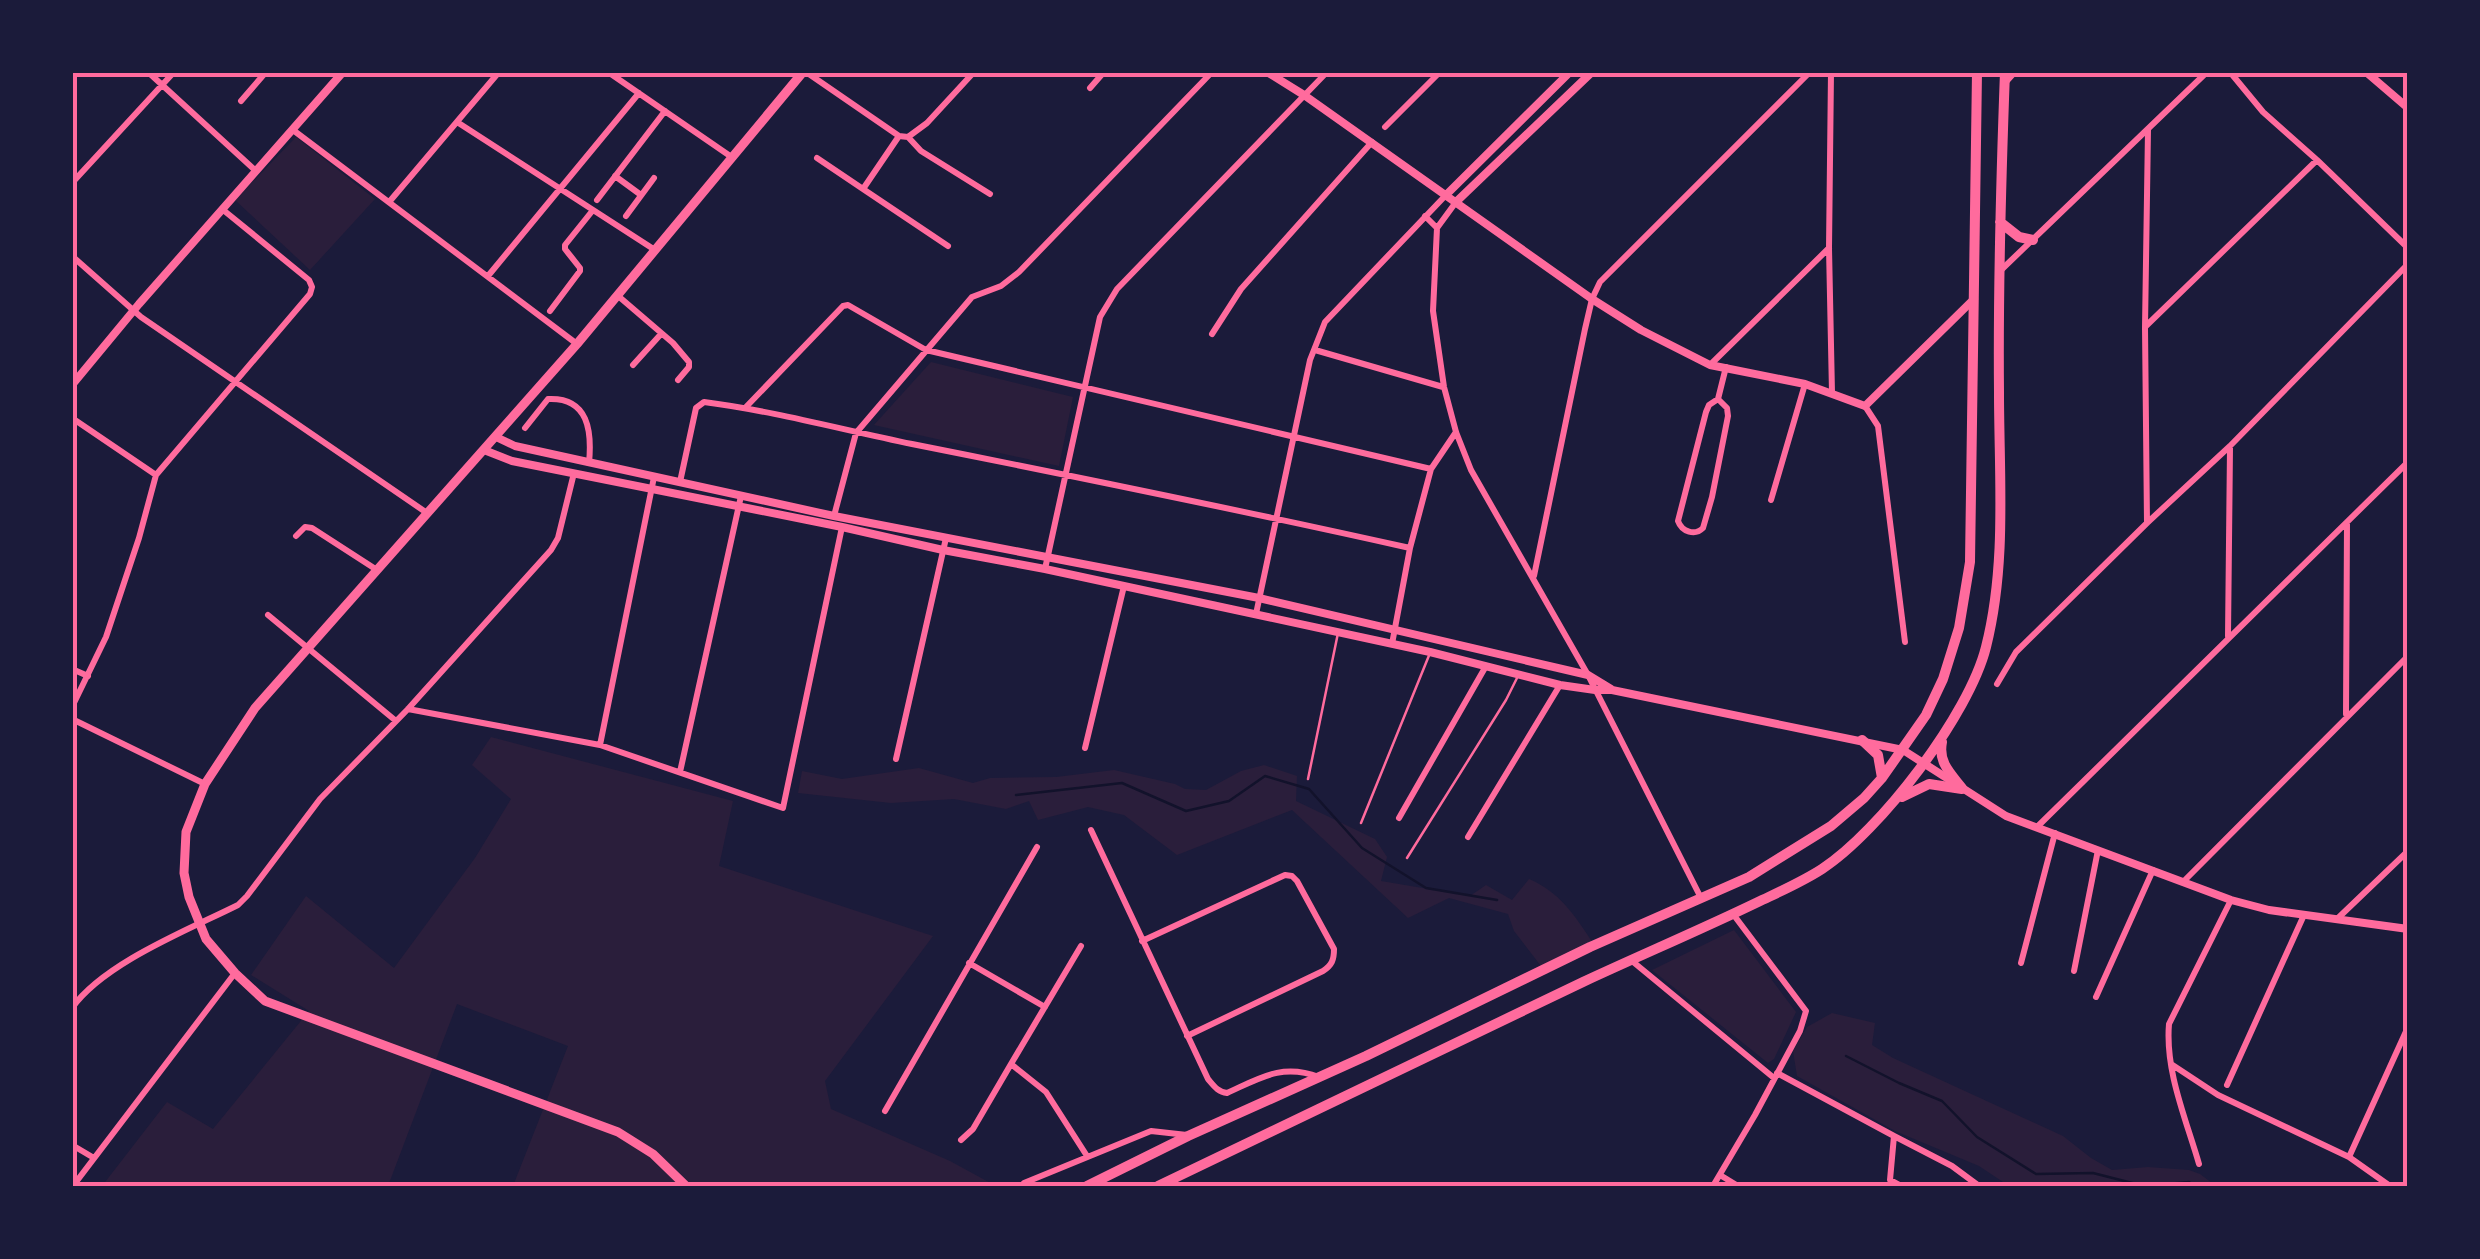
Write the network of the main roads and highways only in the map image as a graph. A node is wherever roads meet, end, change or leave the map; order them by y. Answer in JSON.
{"nodes":[{"id":1,"x":804,"y":72,"type":"edge"},
{"id":2,"x":1977,"y":72,"type":"edge"},
{"id":3,"x":2004,"y":78,"type":"edge"},
{"id":4,"x":2000,"y":222,"type":"junction"},
{"id":5,"x":2032,"y":240,"type":"road end"},
{"id":6,"x":1999,"y":347,"type":"junction"},
{"id":7,"x":1974,"y":348,"type":"junction"},
{"id":8,"x":1974,"y":395,"type":"junction"},
{"id":9,"x":1998,"y":396,"type":"junction"},
{"id":10,"x":1944,"y":733,"type":"junction"},
{"id":11,"x":1862,"y":740,"type":"road end"},
{"id":12,"x":1882,"y":778,"type":"junction"},
{"id":13,"x":1889,"y":806,"type":"junction"},
{"id":14,"x":686,"y":1186,"type":"edge"},
{"id":15,"x":1087,"y":1186,"type":"edge"},
{"id":16,"x":1158,"y":1186,"type":"edge"}],
"edges":[{"from":1,"to":14,"type":"main road"},
{"from":2,"to":7,"type":"main road"},
{"from":3,"to":4,"type":"main road"},
{"from":4,"to":5,"type":"main road"},
{"from":4,"to":6,"type":"main road"},
{"from":6,"to":7,"type":"main road"},
{"from":6,"to":9,"type":"main road"},
{"from":7,"to":8,"type":"main road"},
{"from":8,"to":9,"type":"main road"},
{"from":8,"to":12,"type":"main road"},
{"from":9,"to":10,"type":"main road"},
{"from":10,"to":13,"type":"main road"},
{"from":10,"to":13,"type":"main road"},
{"from":11,"to":12,"type":"main road"},
{"from":12,"to":15,"type":"main road"},
{"from":13,"to":16,"type":"main road"}]}
